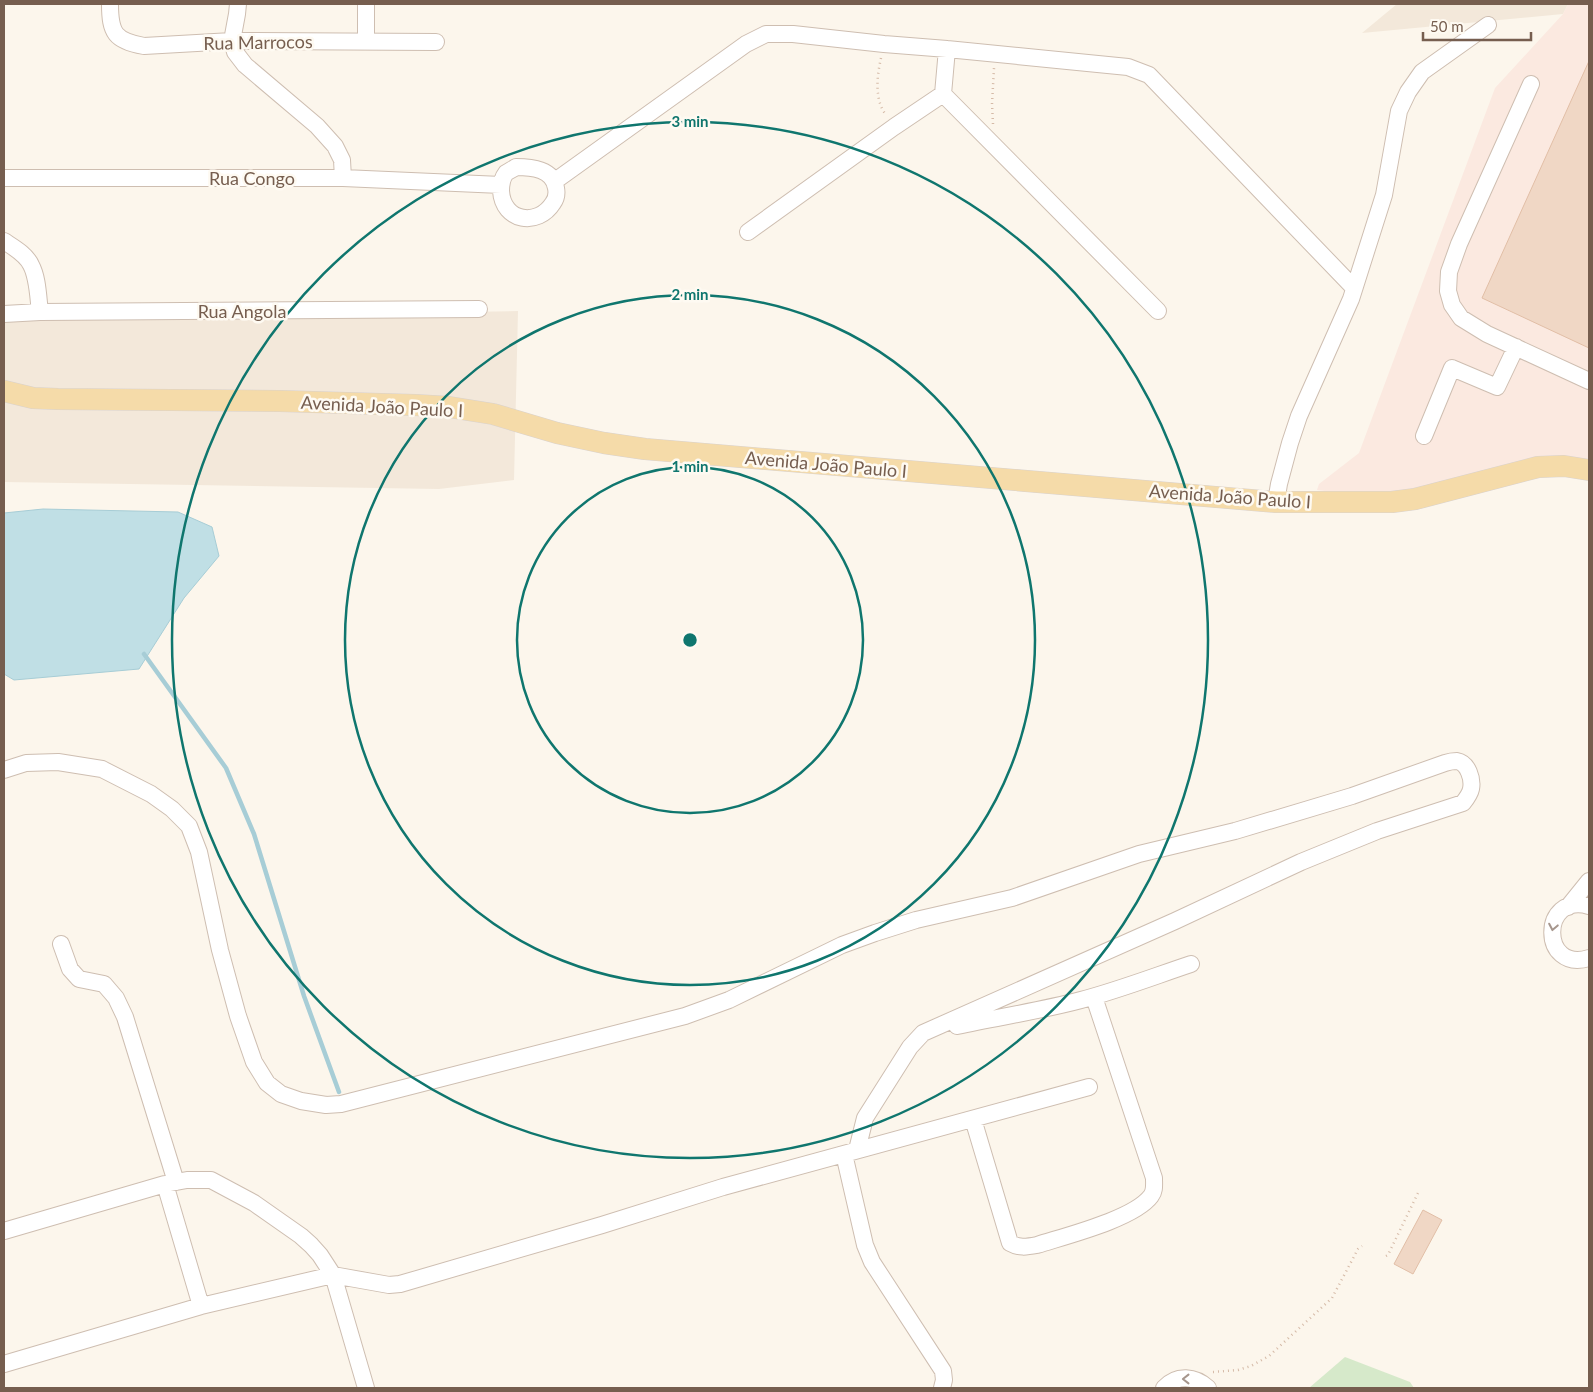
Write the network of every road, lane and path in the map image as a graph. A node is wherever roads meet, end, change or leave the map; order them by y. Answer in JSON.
{"nodes":[{"id":1,"x":110,"y":4,"type":"edge"},
{"id":2,"x":238,"y":4,"type":"edge"},
{"id":3,"x":366,"y":4,"type":"edge"},
{"id":4,"x":1488,"y":25,"type":"dead end"},
{"id":5,"x":366,"y":41,"type":"junction"},
{"id":6,"x":232,"y":42,"type":"junction"},
{"id":7,"x":436,"y":42,"type":"dead end"},
{"id":8,"x":884,"y":44,"type":"junction"},
{"id":9,"x":947,"y":49,"type":"junction"},
{"id":10,"x":995,"y":54,"type":"junction"},
{"id":11,"x":1531,"y":84,"type":"dead end"},
{"id":12,"x":942,"y":94,"type":"junction"},
{"id":13,"x":894,"y":127,"type":"junction"},
{"id":14,"x":988,"y":140,"type":"junction"},
{"id":15,"x":4,"y":178,"type":"edge"},
{"id":16,"x":343,"y":178,"type":"junction"},
{"id":17,"x":554,"y":181,"type":"junction"},
{"id":18,"x":501,"y":185,"type":"junction"},
{"id":19,"x":748,"y":232,"type":"dead end"},
{"id":20,"x":4,"y":241,"type":"edge"},
{"id":21,"x":1354,"y":288,"type":"junction"},
{"id":22,"x":480,"y":309,"type":"dead end"},
{"id":23,"x":1158,"y":311,"type":"dead end"},
{"id":24,"x":40,"y":312,"type":"junction"},
{"id":25,"x":4,"y":314,"type":"edge"},
{"id":26,"x":1516,"y":347,"type":"junction"},
{"id":27,"x":1589,"y":381,"type":"edge"},
{"id":28,"x":4,"y":391,"type":"edge"},
{"id":29,"x":1424,"y":436,"type":"dead end"},
{"id":30,"x":1589,"y":470,"type":"edge"},
{"id":31,"x":1276,"y":502,"type":"junction"},
{"id":32,"x":4,"y":770,"type":"edge"},
{"id":33,"x":1589,"y":881,"type":"edge"},
{"id":34,"x":1589,"y":906,"type":"edge"},
{"id":35,"x":1568,"y":907,"type":"junction"},
{"id":36,"x":60,"y":944,"type":"dead end"},
{"id":37,"x":1589,"y":958,"type":"edge"},
{"id":38,"x":1191,"y":964,"type":"dead end"},
{"id":39,"x":1094,"y":996,"type":"junction"},
{"id":40,"x":923,"y":1033,"type":"junction"},
{"id":41,"x":1089,"y":1086,"type":"dead end"},
{"id":42,"x":973,"y":1119,"type":"junction"},
{"id":43,"x":850,"y":1152,"type":"junction"},
{"id":44,"x":171,"y":1183,"type":"junction"},
{"id":45,"x":1419,"y":1191,"type":"dead end"},
{"id":46,"x":4,"y":1231,"type":"edge"},
{"id":47,"x":1362,"y":1246,"type":"dead end"},
{"id":48,"x":1386,"y":1256,"type":"dead end"},
{"id":49,"x":333,"y":1275,"type":"junction"},
{"id":50,"x":202,"y":1306,"type":"junction"},
{"id":51,"x":4,"y":1364,"type":"edge"},
{"id":52,"x":1209,"y":1380,"type":"edge"},
{"id":53,"x":366,"y":1388,"type":"edge"},
{"id":54,"x":942,"y":1388,"type":"edge"},
{"id":55,"x":1164,"y":1388,"type":"edge"}],
"edges":[{"from":1,"to":6,"type":"street","name":"Rua Marrocos"},
{"from":2,"to":6,"type":"street"},
{"from":3,"to":5,"type":"street"},
{"from":4,"to":21,"type":"street"},
{"from":5,"to":6,"type":"street","name":"Rua Marrocos"},
{"from":5,"to":7,"type":"street","name":"Rua Marrocos"},
{"from":6,"to":16,"type":"street"},
{"from":8,"to":9,"type":"street"},
{"from":8,"to":13,"type":"path"},
{"from":8,"to":17,"type":"street"},
{"from":9,"to":10,"type":"street"},
{"from":9,"to":12,"type":"street"},
{"from":10,"to":14,"type":"path"},
{"from":10,"to":21,"type":"street"},
{"from":11,"to":26,"type":"street"},
{"from":12,"to":13,"type":"street"},
{"from":12,"to":14,"type":"street"},
{"from":13,"to":19,"type":"street"},
{"from":14,"to":23,"type":"street"},
{"from":15,"to":16,"type":"street","name":"Rua Congo"},
{"from":16,"to":18,"type":"street","name":"Rua Congo"},
{"from":17,"to":18,"type":"street"},
{"from":17,"to":18,"type":"street"},
{"from":20,"to":24,"type":"street"},
{"from":21,"to":31,"type":"street"},
{"from":22,"to":24,"type":"street","name":"Rua Angola"},
{"from":24,"to":25,"type":"street","name":"Rua Angola"},
{"from":26,"to":27,"type":"street"},
{"from":26,"to":29,"type":"street"},
{"from":28,"to":31,"type":"main road","name":"Avenida João Paulo I"},
{"from":30,"to":31,"type":"main road","name":"Avenida João Paulo I"},
{"from":32,"to":40,"type":"street"},
{"from":33,"to":35,"type":"street"},
{"from":34,"to":35,"type":"street"},
{"from":35,"to":37,"type":"street","one_way":true},
{"from":36,"to":44,"type":"street"},
{"from":38,"to":39,"type":"street"},
{"from":39,"to":40,"type":"street"},
{"from":39,"to":42,"type":"street"},
{"from":40,"to":43,"type":"street"},
{"from":41,"to":42,"type":"street"},
{"from":42,"to":43,"type":"street"},
{"from":43,"to":49,"type":"street"},
{"from":43,"to":54,"type":"street"},
{"from":44,"to":46,"type":"street"},
{"from":44,"to":49,"type":"street"},
{"from":44,"to":50,"type":"street"},
{"from":45,"to":48,"type":"path"},
{"from":47,"to":52,"type":"path"},
{"from":49,"to":50,"type":"street"},
{"from":49,"to":53,"type":"street"},
{"from":50,"to":51,"type":"street"},
{"from":52,"to":55,"type":"street","one_way":true}]}
